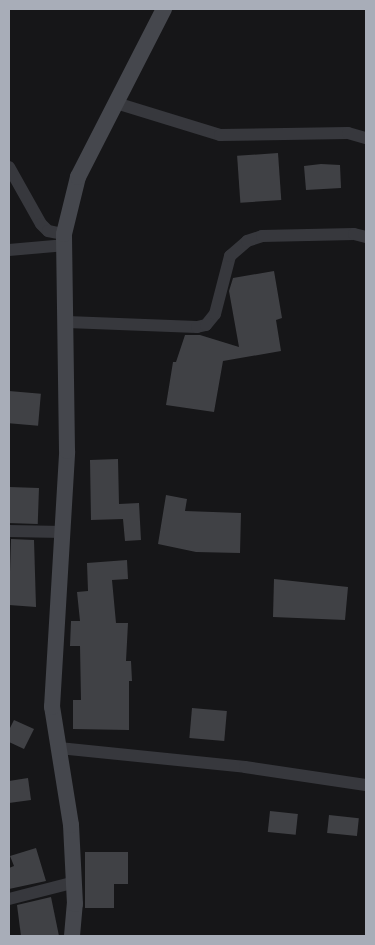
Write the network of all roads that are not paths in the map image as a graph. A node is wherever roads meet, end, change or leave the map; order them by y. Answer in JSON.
{"nodes":[{"id":1,"x":164,"y":9,"type":"edge"},
{"id":2,"x":116,"y":103,"type":"junction"},
{"id":3,"x":366,"y":138,"type":"edge"},
{"id":4,"x":9,"y":167,"type":"edge"},
{"id":5,"x":366,"y":237,"type":"edge"},
{"id":6,"x":65,"y":240,"type":"junction"},
{"id":7,"x":9,"y":250,"type":"edge"},
{"id":8,"x":67,"y":322,"type":"junction"},
{"id":9,"x":9,"y":531,"type":"edge"},
{"id":10,"x":63,"y":532,"type":"junction"},
{"id":11,"x":59,"y":748,"type":"junction"},
{"id":12,"x":366,"y":785,"type":"edge"},
{"id":13,"x":75,"y":882,"type":"junction"},
{"id":14,"x":9,"y":899,"type":"edge"},
{"id":15,"x":72,"y":936,"type":"edge"}],
"edges":[{"from":1,"to":2,"type":"street"},
{"from":2,"to":3,"type":"street"},
{"from":2,"to":6,"type":"street"},
{"from":4,"to":6,"type":"street"},
{"from":5,"to":8,"type":"street"},
{"from":6,"to":7,"type":"street"},
{"from":6,"to":8,"type":"street"},
{"from":8,"to":10,"type":"street"},
{"from":9,"to":10,"type":"street"},
{"from":10,"to":11,"type":"street"},
{"from":11,"to":12,"type":"street"},
{"from":11,"to":13,"type":"street"},
{"from":13,"to":14,"type":"street"},
{"from":13,"to":15,"type":"street"}]}
